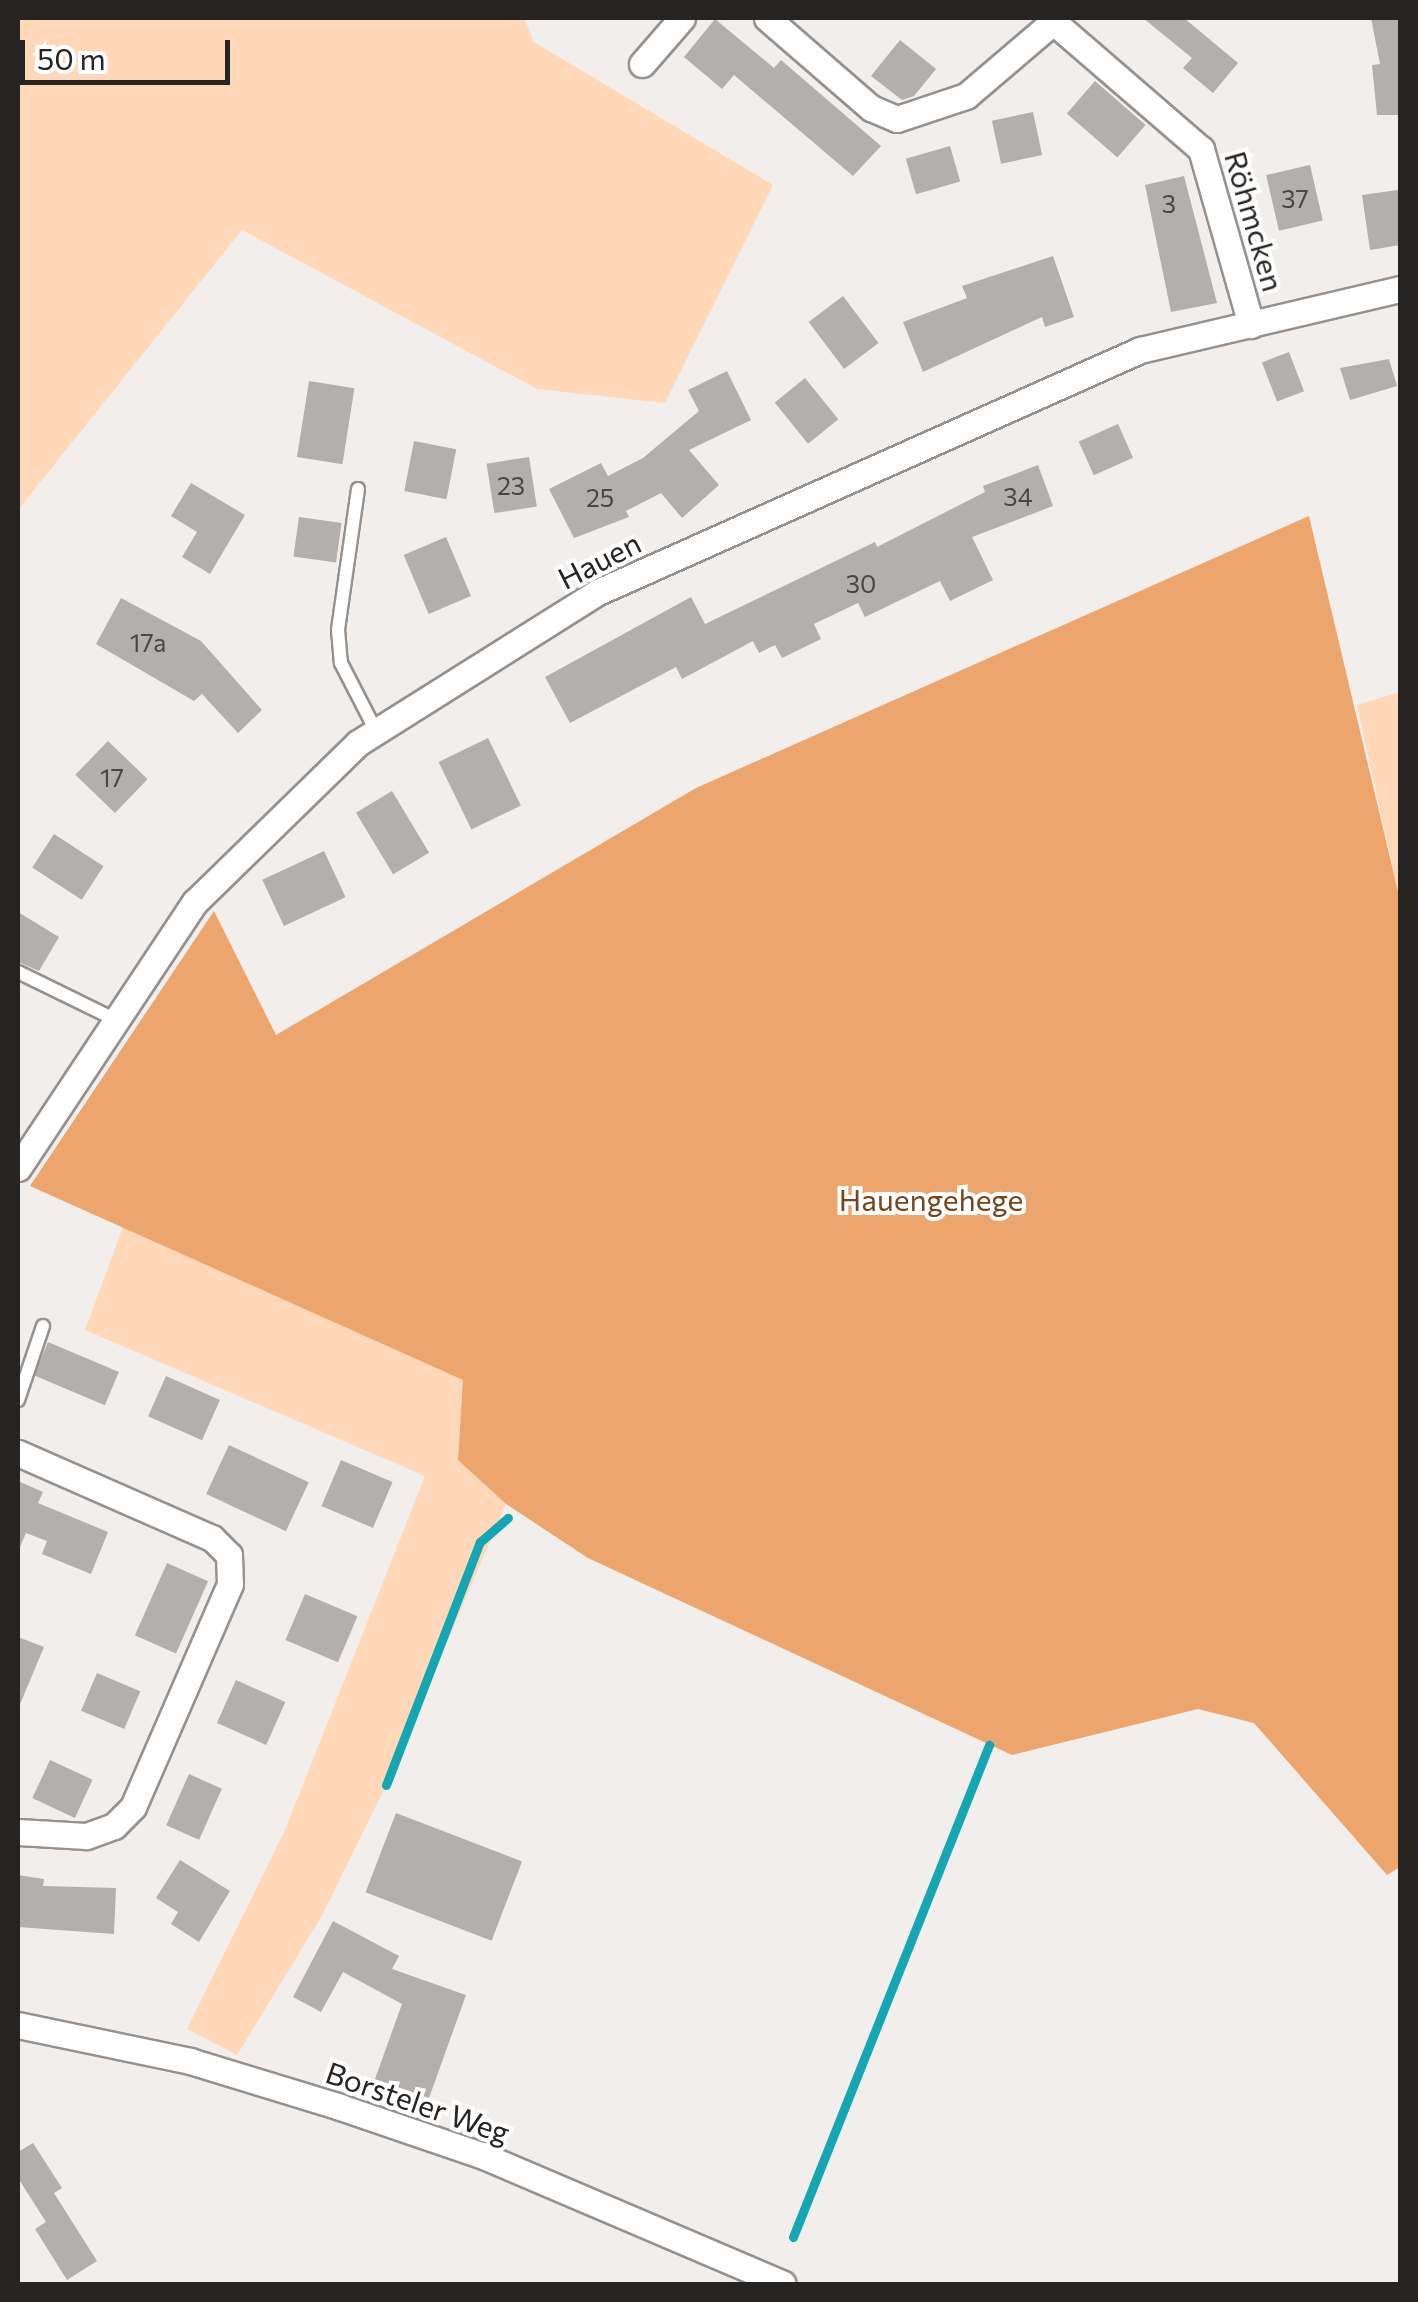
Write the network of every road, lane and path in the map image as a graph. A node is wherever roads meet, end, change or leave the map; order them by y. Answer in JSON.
{"nodes":[{"id":1,"x":682,"y":18,"type":"edge"},
{"id":2,"x":767,"y":18,"type":"edge"},
{"id":3,"x":1052,"y":19,"type":"edge"},
{"id":4,"x":642,"y":64,"type":"dead end"},
{"id":5,"x":1400,"y":288,"type":"edge"},
{"id":6,"x":1252,"y":325,"type":"junction"},
{"id":7,"x":358,"y":488,"type":"dead end"},
{"id":8,"x":376,"y":732,"type":"junction"},
{"id":9,"x":18,"y":972,"type":"edge"},
{"id":10,"x":116,"y":1020,"type":"junction"},
{"id":11,"x":18,"y":1168,"type":"edge"},
{"id":12,"x":42,"y":1326,"type":"dead end"},
{"id":13,"x":18,"y":1400,"type":"edge"},
{"id":14,"x":18,"y":1453,"type":"edge"},
{"id":15,"x":18,"y":1832,"type":"edge"},
{"id":16,"x":18,"y":2025,"type":"edge"},
{"id":17,"x":783,"y":2284,"type":"edge"}],
"edges":[{"from":1,"to":4,"type":"street"},
{"from":2,"to":3,"type":"street","name":"Röhmcken"},
{"from":3,"to":6,"type":"street","name":"Röhmcken"},
{"from":5,"to":6,"type":"street","name":"Hauen"},
{"from":6,"to":8,"type":"street","name":"Hauen"},
{"from":7,"to":8,"type":"lane"},
{"from":8,"to":10,"type":"street","name":"Hauen"},
{"from":9,"to":10,"type":"lane"},
{"from":10,"to":11,"type":"street","name":"Hauen"},
{"from":12,"to":13,"type":"lane"},
{"from":14,"to":15,"type":"street"},
{"from":16,"to":17,"type":"street","name":"Borsteler Weg"}]}
